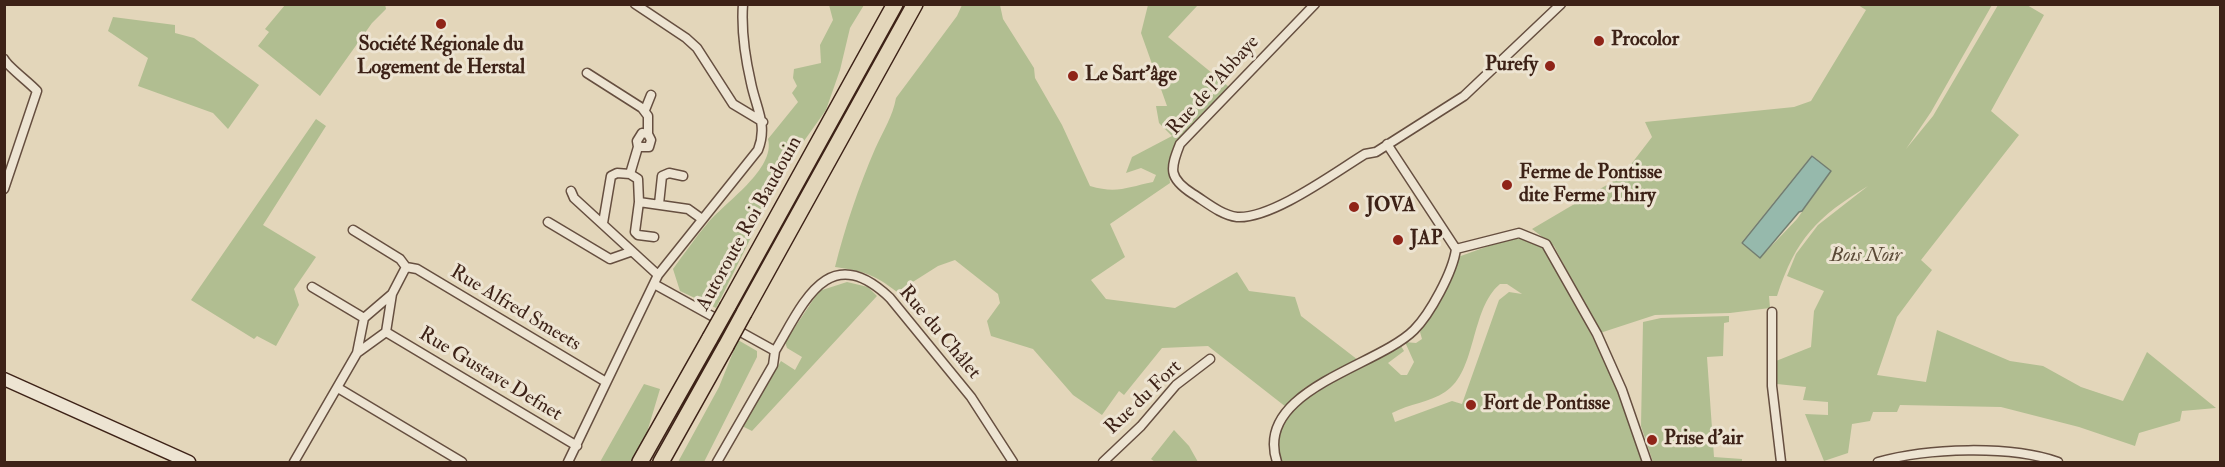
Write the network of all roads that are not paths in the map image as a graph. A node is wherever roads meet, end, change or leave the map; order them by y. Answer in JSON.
{"nodes":[{"id":1,"x":635,"y":4,"type":"edge"},
{"id":2,"x":743,"y":4,"type":"edge"},
{"id":3,"x":896,"y":4,"type":"edge"},
{"id":4,"x":915,"y":4,"type":"edge"},
{"id":5,"x":1315,"y":4,"type":"edge"},
{"id":6,"x":1561,"y":4,"type":"edge"},
{"id":7,"x":4,"y":59,"type":"edge"},
{"id":8,"x":587,"y":73,"type":"dead end"},
{"id":9,"x":651,"y":95,"type":"dead end"},
{"id":10,"x":645,"y":110,"type":"junction"},
{"id":11,"x":763,"y":122,"type":"junction"},
{"id":12,"x":1387,"y":144,"type":"junction"},
{"id":13,"x":630,"y":174,"type":"junction"},
{"id":14,"x":683,"y":176,"type":"dead end"},
{"id":15,"x":4,"y":189,"type":"edge"},
{"id":16,"x":571,"y":191,"type":"dead end"},
{"id":17,"x":639,"y":202,"type":"junction"},
{"id":18,"x":659,"y":204,"type":"junction"},
{"id":19,"x":702,"y":219,"type":"junction"},
{"id":20,"x":548,"y":222,"type":"dead end"},
{"id":21,"x":603,"y":223,"type":"junction"},
{"id":22,"x":353,"y":230,"type":"dead end"},
{"id":23,"x":654,"y":237,"type":"dead end"},
{"id":24,"x":1456,"y":249,"type":"junction"},
{"id":25,"x":630,"y":252,"type":"junction"},
{"id":26,"x":406,"y":267,"type":"junction"},
{"id":27,"x":658,"y":275,"type":"junction"},
{"id":28,"x":654,"y":284,"type":"junction"},
{"id":29,"x":312,"y":287,"type":"dead end"},
{"id":30,"x":392,"y":294,"type":"junction"},
{"id":31,"x":1772,"y":312,"type":"dead end"},
{"id":32,"x":364,"y":318,"type":"junction"},
{"id":33,"x":387,"y":332,"type":"junction"},
{"id":34,"x":775,"y":351,"type":"junction"},
{"id":35,"x":357,"y":353,"type":"junction"},
{"id":36,"x":1210,"y":359,"type":"dead end"},
{"id":37,"x":4,"y":379,"type":"edge"},
{"id":38,"x":606,"y":382,"type":"junction"},
{"id":39,"x":338,"y":388,"type":"junction"},
{"id":40,"x":576,"y":446,"type":"junction"},
{"id":41,"x":189,"y":462,"type":"edge"},
{"id":42,"x":294,"y":462,"type":"edge"},
{"id":43,"x":462,"y":462,"type":"edge"},
{"id":44,"x":568,"y":462,"type":"edge"},
{"id":45,"x":640,"y":462,"type":"edge"},
{"id":46,"x":661,"y":462,"type":"edge"},
{"id":47,"x":717,"y":462,"type":"edge"},
{"id":48,"x":1012,"y":462,"type":"edge"},
{"id":49,"x":1103,"y":462,"type":"edge"},
{"id":50,"x":1277,"y":462,"type":"edge"},
{"id":51,"x":1647,"y":462,"type":"edge"},
{"id":52,"x":1780,"y":462,"type":"edge"},
{"id":53,"x":1878,"y":462,"type":"edge"},
{"id":54,"x":2058,"y":462,"type":"edge"}],
"edges":[{"from":1,"to":11,"type":"street"},
{"from":2,"to":11,"type":"street"},
{"from":3,"to":45,"type":"highway","name":"Autoroute Roi Baudouin","bridge":true},
{"from":4,"to":46,"type":"highway","name":"Autoroute Roi Baudouin","bridge":true},
{"from":5,"to":12,"type":"street","name":"Rue de l'Abbaye"},
{"from":6,"to":12,"type":"street","name":"Rue de l'Abbaye"},
{"from":7,"to":15,"type":"street"},
{"from":8,"to":10,"type":"street"},
{"from":9,"to":10,"type":"street"},
{"from":10,"to":13,"type":"street"},
{"from":11,"to":19,"type":"street"},
{"from":12,"to":24,"type":"street"},
{"from":13,"to":17,"type":"street"},
{"from":13,"to":21,"type":"street"},
{"from":14,"to":18,"type":"street"},
{"from":16,"to":21,"type":"street"},
{"from":17,"to":18,"type":"street"},
{"from":17,"to":23,"type":"street"},
{"from":18,"to":19,"type":"street"},
{"from":19,"to":27,"type":"street"},
{"from":20,"to":25,"type":"street"},
{"from":21,"to":25,"type":"street"},
{"from":22,"to":26,"type":"street","name":"Rue Alfred Smeets"},
{"from":24,"to":50,"type":"street"},
{"from":24,"to":51,"type":"street"},
{"from":25,"to":27,"type":"street"},
{"from":26,"to":30,"type":"street"},
{"from":26,"to":38,"type":"street","name":"Rue Alfred Smeets"},
{"from":27,"to":28,"type":"street"},
{"from":28,"to":34,"type":"street"},
{"from":28,"to":38,"type":"street"},
{"from":29,"to":32,"type":"street"},
{"from":30,"to":32,"type":"street"},
{"from":30,"to":33,"type":"street"},
{"from":31,"to":52,"type":"street"},
{"from":32,"to":35,"type":"street"},
{"from":33,"to":35,"type":"street"},
{"from":33,"to":40,"type":"street","name":"Rue Gustave Defnet"},
{"from":34,"to":47,"type":"street","name":"Rue du Châlet"},
{"from":34,"to":48,"type":"street","name":"Rue du Châlet"},
{"from":35,"to":39,"type":"street"},
{"from":36,"to":49,"type":"street","name":"Rue du Fort"},
{"from":37,"to":41,"type":"street"},
{"from":38,"to":40,"type":"street"},
{"from":39,"to":42,"type":"street"},
{"from":39,"to":43,"type":"street"},
{"from":40,"to":44,"type":"street"},
{"from":53,"to":54,"type":"street"}]}
